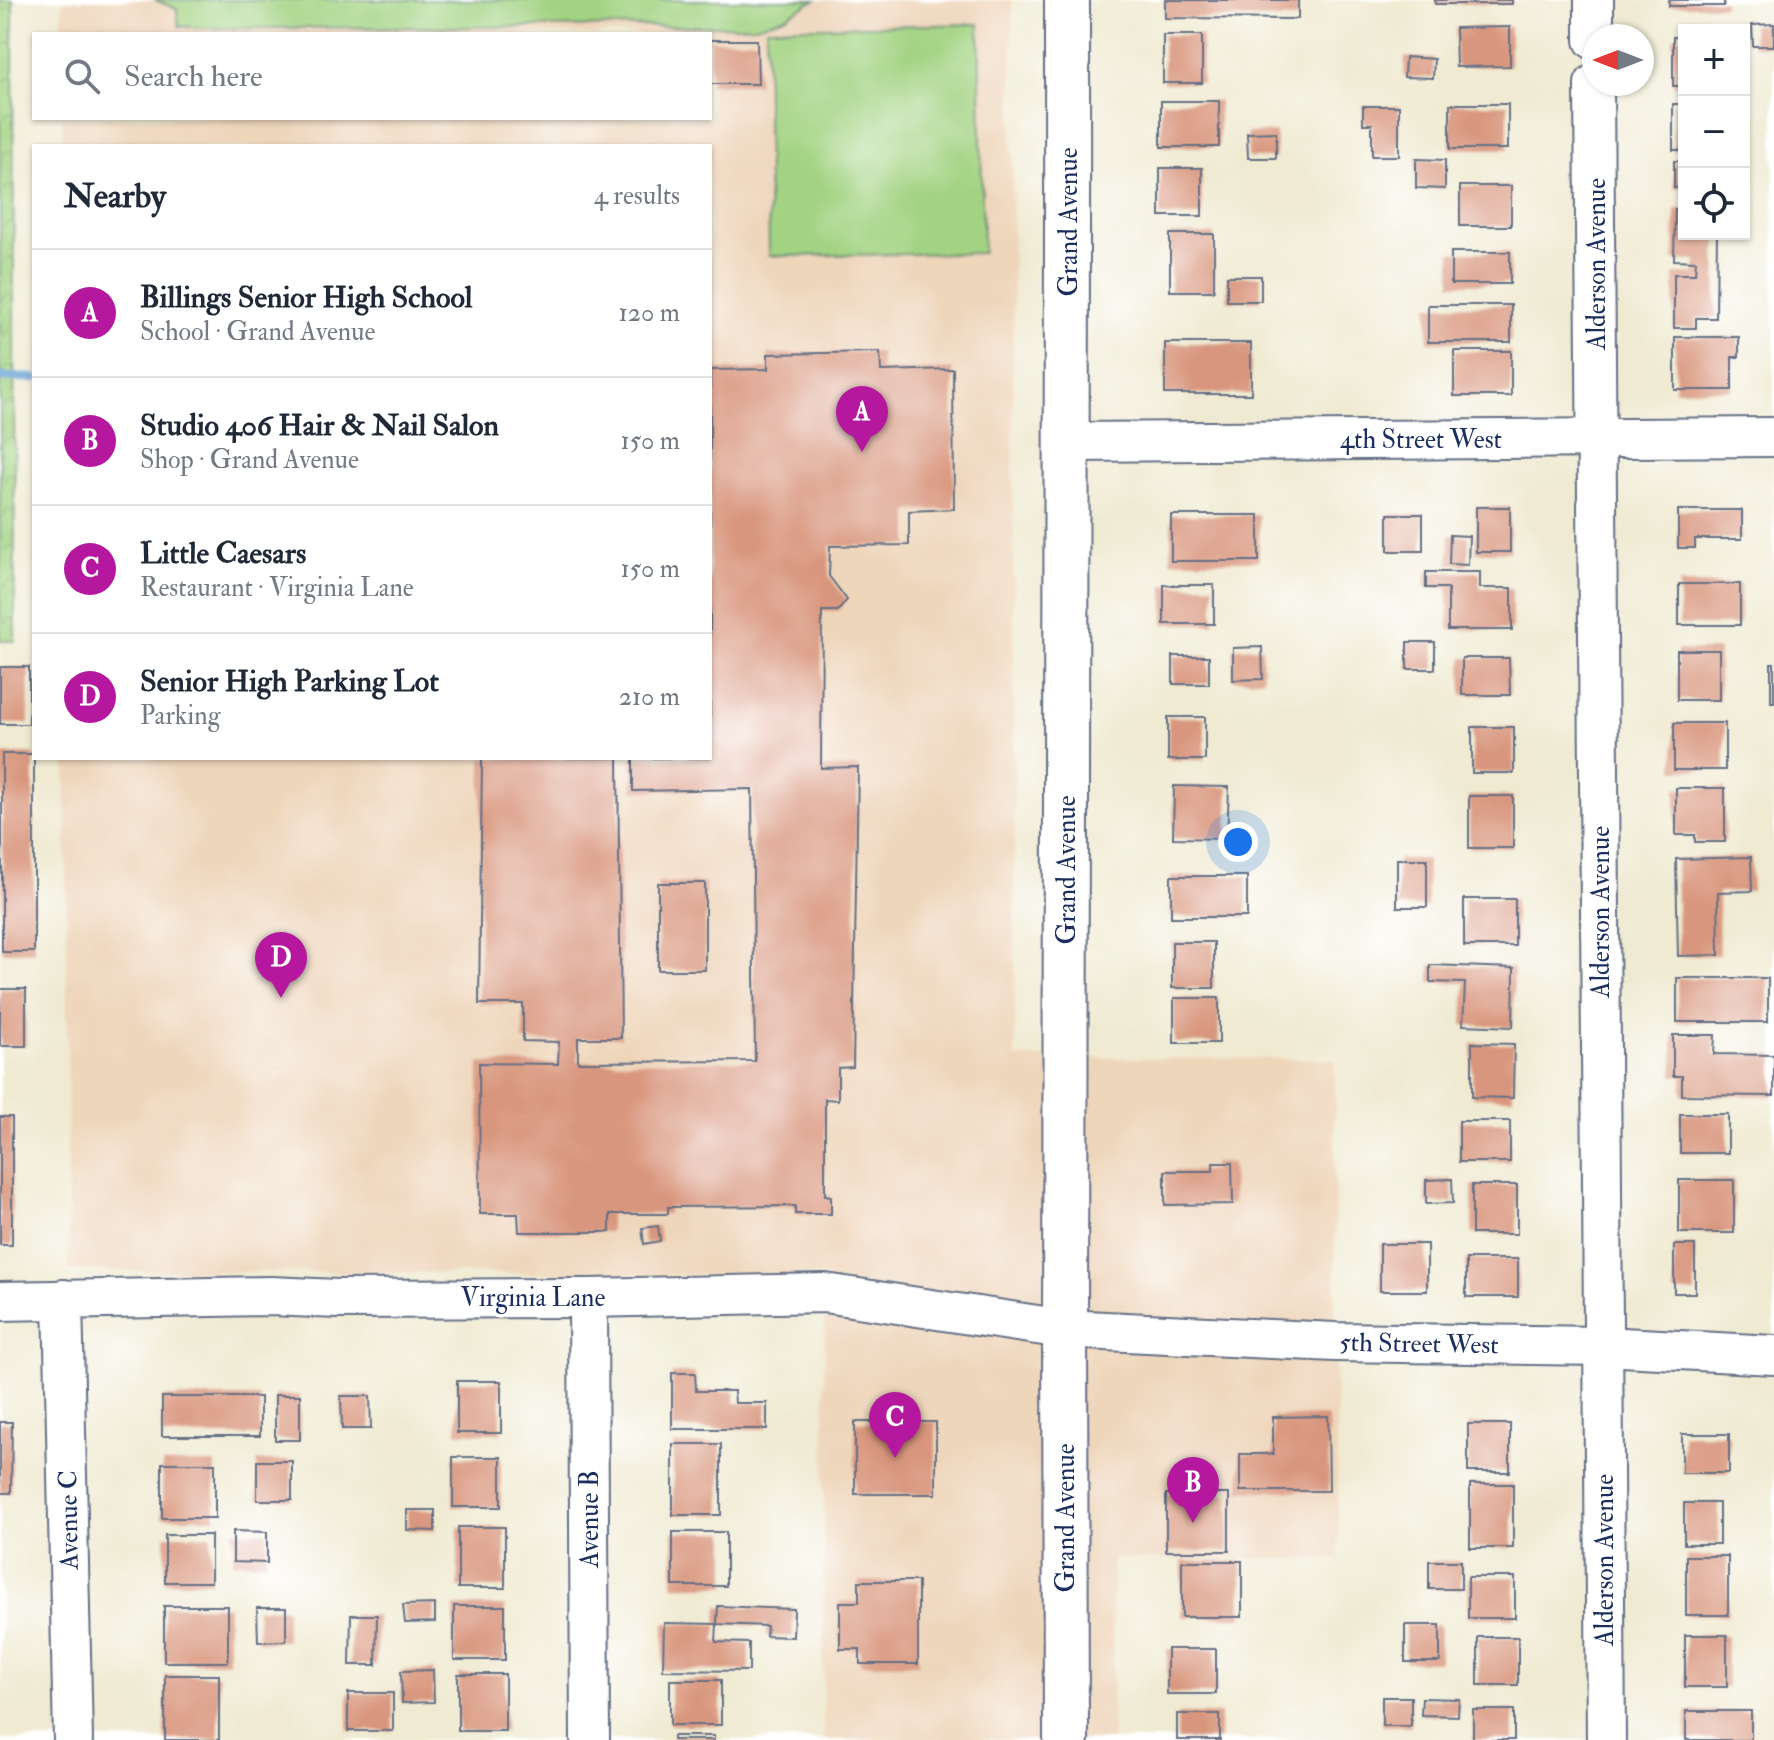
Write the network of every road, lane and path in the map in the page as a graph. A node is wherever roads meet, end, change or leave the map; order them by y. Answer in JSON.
{"nodes":[{"id":1,"x":1067,"y":0,"type":"edge"},
{"id":2,"x":1594,"y":0,"type":"edge"},
{"id":3,"x":1594,"y":24,"type":"edge"},
{"id":4,"x":1594,"y":96,"type":"edge"},
{"id":5,"x":1774,"y":437,"type":"edge"},
{"id":6,"x":1597,"y":438,"type":"junction"},
{"id":7,"x":1068,"y":442,"type":"junction"},
{"id":8,"x":588,"y":1298,"type":"junction"},
{"id":9,"x":63,"y":1299,"type":"junction"},
{"id":10,"x":0,"y":1301,"type":"edge"},
{"id":11,"x":1064,"y":1329,"type":"junction"},
{"id":12,"x":1603,"y":1346,"type":"junction"},
{"id":13,"x":1774,"y":1355,"type":"edge"},
{"id":14,"x":73,"y":1740,"type":"edge"},
{"id":15,"x":590,"y":1740,"type":"edge"},
{"id":16,"x":1066,"y":1740,"type":"edge"},
{"id":17,"x":1606,"y":1740,"type":"edge"}],
"edges":[{"from":1,"to":7,"type":"main road","name":"Grand Avenue"},
{"from":2,"to":3,"type":"street"},
{"from":4,"to":6,"type":"street","name":"Alderson Avenue"},
{"from":5,"to":6,"type":"street","name":"4th Street West"},
{"from":6,"to":7,"type":"street","name":"4th Street West"},
{"from":6,"to":12,"type":"street","name":"Alderson Avenue"},
{"from":7,"to":11,"type":"main road","name":"Grand Avenue"},
{"from":8,"to":9,"type":"street","name":"Virginia Lane"},
{"from":8,"to":11,"type":"street","name":"Virginia Lane"},
{"from":8,"to":15,"type":"street","name":"Avenue B"},
{"from":9,"to":10,"type":"street","name":"Virginia Lane"},
{"from":9,"to":14,"type":"street","name":"Avenue C"},
{"from":11,"to":12,"type":"street","name":"5th Street West"},
{"from":11,"to":16,"type":"main road","name":"Grand Avenue"},
{"from":12,"to":13,"type":"street","name":"5th Street West"},
{"from":12,"to":17,"type":"street","name":"Alderson Avenue"}]}
